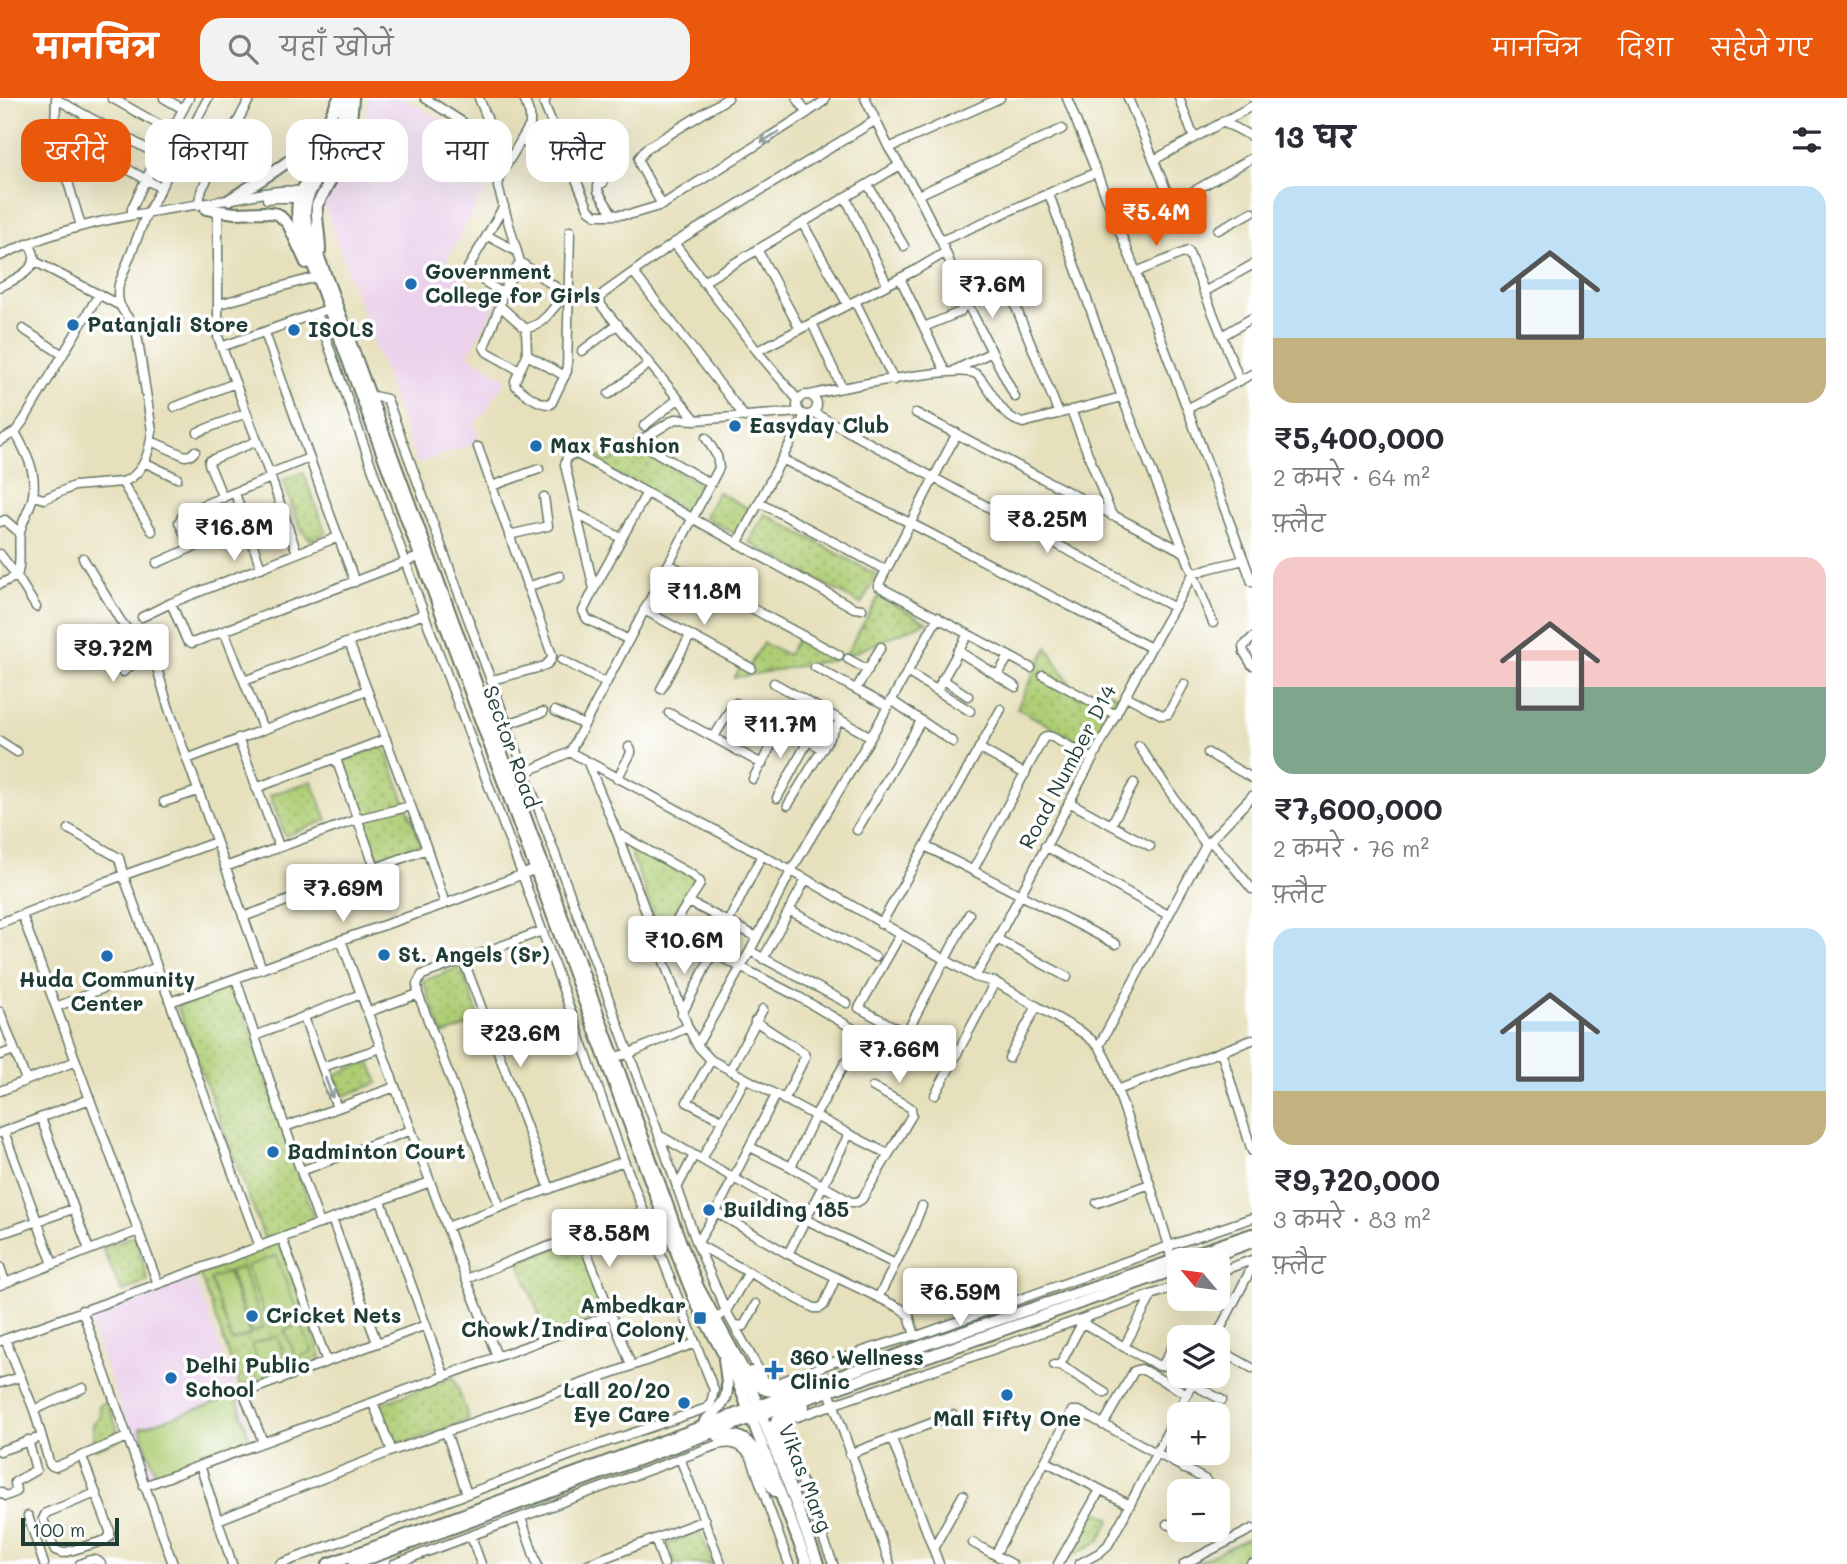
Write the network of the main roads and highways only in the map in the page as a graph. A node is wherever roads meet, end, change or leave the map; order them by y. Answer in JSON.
{"nodes":[{"id":1,"x":342,"y":98,"type":"edge"},
{"id":2,"x":353,"y":98,"type":"edge"},
{"id":3,"x":352,"y":119,"type":"edge"},
{"id":4,"x":314,"y":182,"type":"edge"},
{"id":5,"x":329,"y":182,"type":"edge"},
{"id":6,"x":304,"y":195,"type":"junction"},
{"id":7,"x":229,"y":200,"type":"road end"},
{"id":8,"x":202,"y":207,"type":"road end"},
{"id":9,"x":319,"y":258,"type":"junction"},
{"id":10,"x":315,"y":273,"type":"junction"},
{"id":11,"x":332,"y":307,"type":"junction"},
{"id":12,"x":424,"y":555,"type":"junction"},
{"id":13,"x":609,"y":1058,"type":"junction"},
{"id":14,"x":1252,"y":1234,"type":"edge"},
{"id":15,"x":1252,"y":1242,"type":"edge"},
{"id":16,"x":1216,"y":1248,"type":"edge"},
{"id":17,"x":1230,"y":1250,"type":"edge"},
{"id":18,"x":1167,"y":1267,"type":"edge"},
{"id":19,"x":1065,"y":1303,"type":"junction"},
{"id":20,"x":728,"y":1352,"type":"junction"},
{"id":21,"x":820,"y":1390,"type":"junction"},
{"id":22,"x":755,"y":1412,"type":"junction"},
{"id":23,"x":696,"y":1433,"type":"junction"},
{"id":24,"x":789,"y":1486,"type":"junction"},
{"id":25,"x":782,"y":1498,"type":"junction"},
{"id":26,"x":387,"y":1547,"type":"junction"},
{"id":27,"x":328,"y":1564,"type":"edge"},
{"id":28,"x":354,"y":1564,"type":"edge"},
{"id":29,"x":807,"y":1564,"type":"edge"},
{"id":30,"x":818,"y":1564,"type":"edge"}],
"edges":[{"from":1,"to":6,"type":"main road"},
{"from":1,"to":7,"type":"main road"},
{"from":2,"to":3,"type":"main road"},
{"from":4,"to":6,"type":"main road"},
{"from":5,"to":9,"type":"main road"},
{"from":6,"to":9,"type":"main road","name":"Sector Road"},
{"from":6,"to":10,"type":"main road","name":"Sector Road"},
{"from":8,"to":10,"type":"main road"},
{"from":9,"to":11,"type":"main road","name":"Sector Road"},
{"from":10,"to":11,"type":"main road","name":"Sector Road"},
{"from":11,"to":12,"type":"main road","name":"Sector Road"},
{"from":11,"to":12,"type":"main road","name":"Sector Road"},
{"from":12,"to":13,"type":"main road","name":"Sector Road"},
{"from":13,"to":20,"type":"main road","name":"Sector Road"},
{"from":13,"to":20,"type":"main road","name":"Sector Road"},
{"from":14,"to":16,"type":"main road"},
{"from":15,"to":17,"type":"main road"},
{"from":18,"to":19,"type":"main road"},
{"from":19,"to":21,"type":"main road"},
{"from":19,"to":21,"type":"main road"},
{"from":20,"to":21,"type":"main road"},
{"from":20,"to":22,"type":"main road","name":"Sector Road"},
{"from":20,"to":23,"type":"main road"},
{"from":21,"to":22,"type":"main road"},
{"from":21,"to":24,"type":"main road"},
{"from":22,"to":23,"type":"main road"},
{"from":22,"to":24,"type":"main road","name":"Vikas Marg"},
{"from":22,"to":25,"type":"main road","name":"Vikas Marg"},
{"from":23,"to":25,"type":"main road"},
{"from":23,"to":26,"type":"main road"},
{"from":24,"to":30,"type":"main road","name":"Vikas Marg"},
{"from":25,"to":29,"type":"main road","name":"Vikas Marg"},
{"from":26,"to":27,"type":"main road"},
{"from":26,"to":28,"type":"main road"}]}
